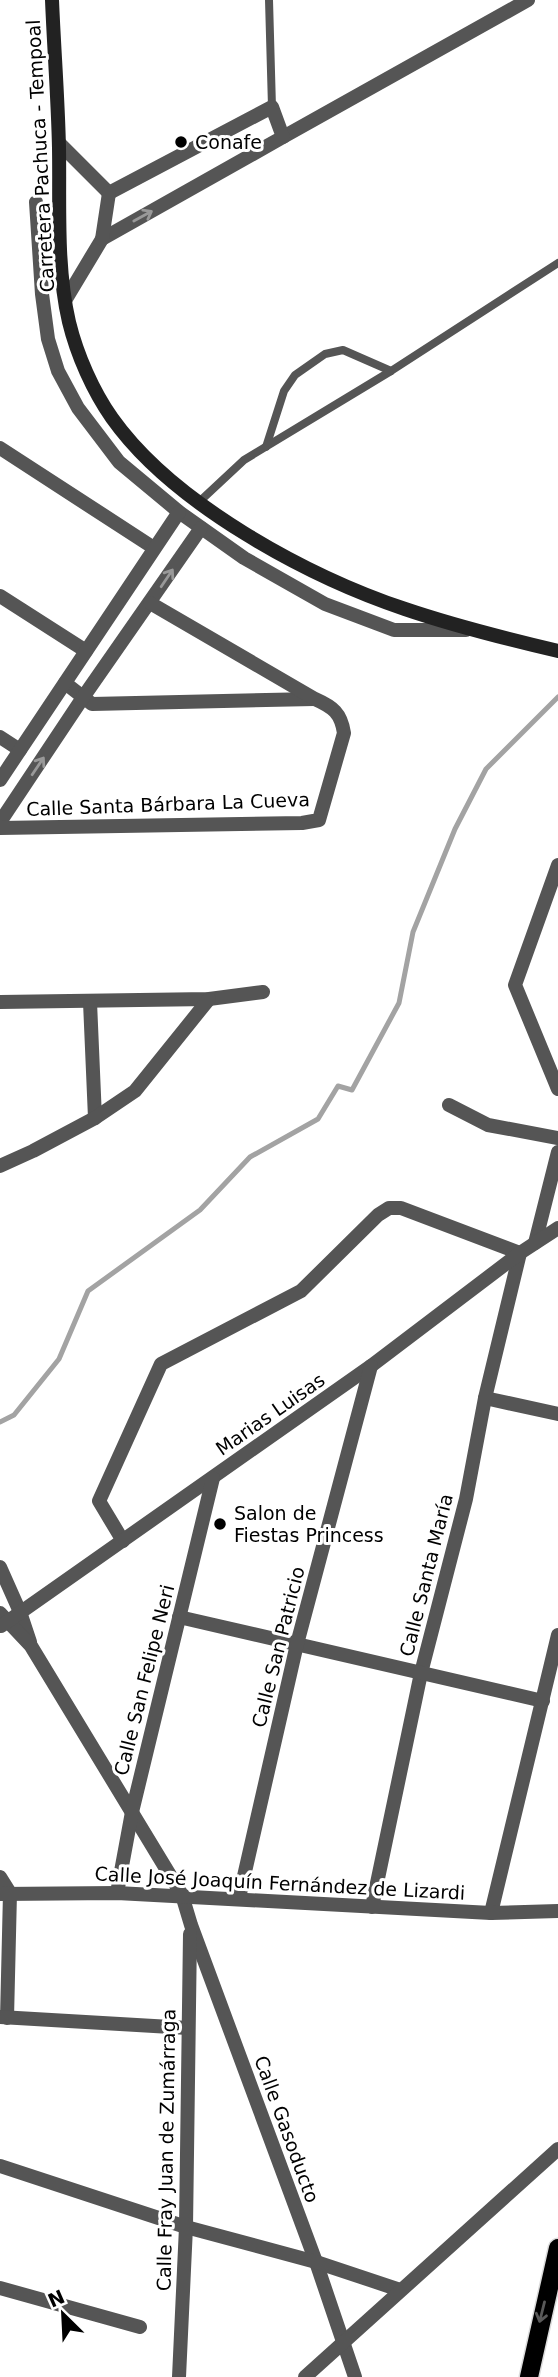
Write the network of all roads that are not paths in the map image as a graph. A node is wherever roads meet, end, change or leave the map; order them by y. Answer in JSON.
{"nodes":[{"id":1,"x":52,"y":0,"type":"edge"},
{"id":2,"x":269,"y":0,"type":"edge"},
{"id":3,"x":527,"y":0,"type":"edge"},
{"id":4,"x":272,"y":107,"type":"junction"},
{"id":5,"x":283,"y":137,"type":"junction"},
{"id":6,"x":59,"y":143,"type":"junction"},
{"id":7,"x":109,"y":193,"type":"junction"},
{"id":8,"x":36,"y":202,"type":"dead end"},
{"id":9,"x":102,"y":239,"type":"junction"},
{"id":10,"x":558,"y":263,"type":"edge"},
{"id":11,"x":66,"y":299,"type":"junction"},
{"id":12,"x":391,"y":371,"type":"junction"},
{"id":13,"x":266,"y":447,"type":"junction"},
{"id":14,"x":0,"y":448,"type":"edge"},
{"id":15,"x":199,"y":502,"type":"junction"},
{"id":16,"x":180,"y":512,"type":"junction"},
{"id":17,"x":201,"y":528,"type":"junction"},
{"id":18,"x":154,"y":548,"type":"junction"},
{"id":19,"x":0,"y":596,"type":"edge"},
{"id":20,"x":150,"y":603,"type":"junction"},
{"id":21,"x":482,"y":631,"type":"junction"},
{"id":22,"x":86,"y":651,"type":"junction"},
{"id":23,"x":558,"y":651,"type":"edge"},
{"id":24,"x":65,"y":683,"type":"junction"},
{"id":25,"x":84,"y":696,"type":"junction"},
{"id":26,"x":315,"y":699,"type":"junction"},
{"id":27,"x":0,"y":737,"type":"edge"},
{"id":28,"x":20,"y":750,"type":"junction"},
{"id":29,"x":0,"y":780,"type":"edge"},
{"id":30,"x":0,"y":822,"type":"edge"},
{"id":31,"x":0,"y":828,"type":"edge"},
{"id":32,"x":558,"y":865,"type":"edge"},
{"id":33,"x":263,"y":992,"type":"dead end"},
{"id":34,"x":209,"y":999,"type":"junction"},
{"id":35,"x":0,"y":1002,"type":"edge"},
{"id":36,"x":90,"y":1002,"type":"junction"},
{"id":37,"x":558,"y":1089,"type":"edge"},
{"id":38,"x":449,"y":1105,"type":"dead end"},
{"id":39,"x":95,"y":1118,"type":"junction"},
{"id":40,"x":558,"y":1138,"type":"edge"},
{"id":41,"x":558,"y":1152,"type":"edge"},
{"id":42,"x":0,"y":1166,"type":"edge"},
{"id":43,"x":558,"y":1228,"type":"edge"},
{"id":44,"x":534,"y":1243,"type":"junction"},
{"id":45,"x":520,"y":1253,"type":"junction"},
{"id":46,"x":371,"y":1366,"type":"junction"},
{"id":47,"x":485,"y":1398,"type":"junction"},
{"id":48,"x":558,"y":1414,"type":"edge"},
{"id":49,"x":213,"y":1478,"type":"junction"},
{"id":50,"x":123,"y":1541,"type":"junction"},
{"id":51,"x":0,"y":1567,"type":"edge"},
{"id":52,"x":20,"y":1612,"type":"junction"},
{"id":53,"x":179,"y":1617,"type":"junction"},
{"id":54,"x":3,"y":1620,"type":"edge"},
{"id":55,"x":558,"y":1635,"type":"edge"},
{"id":56,"x":297,"y":1644,"type":"junction"},
{"id":57,"x":31,"y":1646,"type":"junction"},
{"id":58,"x":421,"y":1673,"type":"junction"},
{"id":59,"x":543,"y":1701,"type":"junction"},
{"id":60,"x":132,"y":1812,"type":"junction"},
{"id":61,"x":0,"y":1877,"type":"edge"},
{"id":62,"x":117,"y":1893,"type":"junction"},
{"id":63,"x":5,"y":1894,"type":"edge"},
{"id":64,"x":182,"y":1895,"type":"junction"},
{"id":65,"x":239,"y":1898,"type":"junction"},
{"id":66,"x":372,"y":1907,"type":"junction"},
{"id":67,"x":558,"y":1911,"type":"edge"},
{"id":68,"x":491,"y":1913,"type":"junction"},
{"id":69,"x":191,"y":1925,"type":"junction"},
{"id":70,"x":4,"y":2018,"type":"edge"},
{"id":71,"x":188,"y":2028,"type":"junction"},
{"id":72,"x":558,"y":2149,"type":"edge"},
{"id":73,"x":0,"y":2166,"type":"edge"},
{"id":74,"x":186,"y":2227,"type":"junction"},
{"id":75,"x":558,"y":2248,"type":"edge"},
{"id":76,"x":316,"y":2262,"type":"junction"},
{"id":77,"x":0,"y":2288,"type":"edge"},
{"id":78,"x":400,"y":2290,"type":"junction"},
{"id":79,"x":140,"y":2326,"type":"dead end"},
{"id":80,"x":343,"y":2343,"type":"junction"},
{"id":81,"x":179,"y":2377,"type":"edge"},
{"id":82,"x":305,"y":2377,"type":"edge"},
{"id":83,"x":355,"y":2377,"type":"edge"},
{"id":84,"x":529,"y":2377,"type":"edge"}],
"edges":[{"from":1,"to":6,"type":"main road","name":"Carretera Pachuca - Tempoal"},
{"from":2,"to":4,"type":"lane"},
{"from":3,"to":5,"type":"street"},
{"from":4,"to":5,"type":"street"},
{"from":4,"to":7,"type":"street"},
{"from":9,"to":5,"type":"street","one_way":true},
{"from":6,"to":7,"type":"street"},
{"from":6,"to":11,"type":"main road","name":"Carretera Pachuca - Tempoal"},
{"from":7,"to":9,"type":"street"},
{"from":8,"to":16,"type":"street"},
{"from":9,"to":11,"type":"street"},
{"from":10,"to":12,"type":"lane"},
{"from":11,"to":15,"type":"main road","name":"Carretera Pachuca - Tempoal"},
{"from":12,"to":13,"type":"lane"},
{"from":12,"to":13,"type":"lane"},
{"from":13,"to":15,"type":"lane"},
{"from":14,"to":18,"type":"street"},
{"from":15,"to":21,"type":"main road","name":"Carretera Pachuca - Tempoal"},
{"from":16,"to":17,"type":"street"},
{"from":16,"to":18,"type":"street"},
{"from":20,"to":17,"type":"street","one_way":true},
{"from":17,"to":21,"type":"street"},
{"from":18,"to":22,"type":"street"},
{"from":19,"to":22,"type":"street"},
{"from":20,"to":25,"type":"street"},
{"from":20,"to":26,"type":"street"},
{"from":21,"to":23,"type":"main road","name":"Carretera Pachuca - Tempoal"},
{"from":22,"to":24,"type":"street"},
{"from":24,"to":25,"type":"street"},
{"from":24,"to":28,"type":"street"},
{"from":25,"to":26,"type":"street"},
{"from":30,"to":25,"type":"street","one_way":true},
{"from":26,"to":31,"type":"street","name":"Calle Santa Bárbara La Cueva"},
{"from":27,"to":28,"type":"street"},
{"from":28,"to":29,"type":"street"},
{"from":32,"to":37,"type":"street"},
{"from":33,"to":34,"type":"street"},
{"from":34,"to":36,"type":"street"},
{"from":34,"to":39,"type":"street"},
{"from":35,"to":36,"type":"street"},
{"from":36,"to":39,"type":"street"},
{"from":38,"to":40,"type":"street"},
{"from":39,"to":42,"type":"street"},
{"from":41,"to":44,"type":"street"},
{"from":43,"to":44,"type":"street","name":"Marias Luisas"},
{"from":44,"to":45,"type":"street","name":"Marias Luisas"},
{"from":45,"to":46,"type":"street","name":"Marias Luisas"},
{"from":45,"to":47,"type":"street","name":"Calle Santa María"},
{"from":45,"to":50,"type":"street"},
{"from":46,"to":49,"type":"street","name":"Marias Luisas"},
{"from":46,"to":56,"type":"street","name":"Calle San Patricio"},
{"from":47,"to":48,"type":"street"},
{"from":47,"to":58,"type":"street","name":"Calle Santa María"},
{"from":49,"to":50,"type":"street","name":"Marias Luisas"},
{"from":49,"to":53,"type":"street","name":"Calle San Felipe Neri"},
{"from":50,"to":52,"type":"street","name":"Marias Luisas"},
{"from":51,"to":52,"type":"street"},
{"from":52,"to":54,"type":"street","name":"Marias Luisas"},
{"from":52,"to":57,"type":"street"},
{"from":53,"to":56,"type":"street"},
{"from":53,"to":60,"type":"street","name":"Calle San Felipe Neri"},
{"from":54,"to":57,"type":"street"},
{"from":55,"to":59,"type":"street"},
{"from":56,"to":58,"type":"street"},
{"from":56,"to":65,"type":"street","name":"Calle San Patricio"},
{"from":57,"to":60,"type":"street","name":"Calle Gasoducto"},
{"from":58,"to":59,"type":"street"},
{"from":58,"to":66,"type":"street","name":"Calle Santa María"},
{"from":59,"to":68,"type":"street"},
{"from":60,"to":62,"type":"street","name":"Calle San Felipe Neri"},
{"from":60,"to":64,"type":"street","name":"Calle Gasoducto"},
{"from":61,"to":63,"type":"street"},
{"from":62,"to":63,"type":"street","name":"Calle José Joaquín Fernández de Lizardi"},
{"from":62,"to":64,"type":"street","name":"Calle José Joaquín Fernández de Lizardi"},
{"from":63,"to":70,"type":"street"},
{"from":64,"to":65,"type":"street","name":"Calle José Joaquín Fernández de Lizardi"},
{"from":64,"to":69,"type":"street","name":"Calle Gasoducto"},
{"from":65,"to":66,"type":"street","name":"Calle José Joaquín Fernández de Lizardi"},
{"from":66,"to":68,"type":"street","name":"Calle José Joaquín Fernández de Lizardi"},
{"from":67,"to":68,"type":"street","name":"Calle José Joaquín Fernández de Lizardi"},
{"from":69,"to":71,"type":"street","name":"Calle Fray Juan de Zumárraga"},
{"from":69,"to":76,"type":"street","name":"Calle Gasoducto"},
{"from":70,"to":71,"type":"street"},
{"from":71,"to":74,"type":"street","name":"Calle Fray Juan de Zumárraga"},
{"from":72,"to":78,"type":"street"},
{"from":73,"to":74,"type":"street"},
{"from":74,"to":76,"type":"street"},
{"from":74,"to":81,"type":"street","name":"Calle Fray Juan de Zumárraga"},
{"from":75,"to":84,"type":"main road","one_way":true},
{"from":76,"to":78,"type":"street"},
{"from":76,"to":80,"type":"street","name":"Calle Gasoducto"},
{"from":77,"to":79,"type":"street"},
{"from":78,"to":80,"type":"street"},
{"from":80,"to":82,"type":"street"},
{"from":80,"to":83,"type":"street","name":"Calle Gasoducto"}]}
